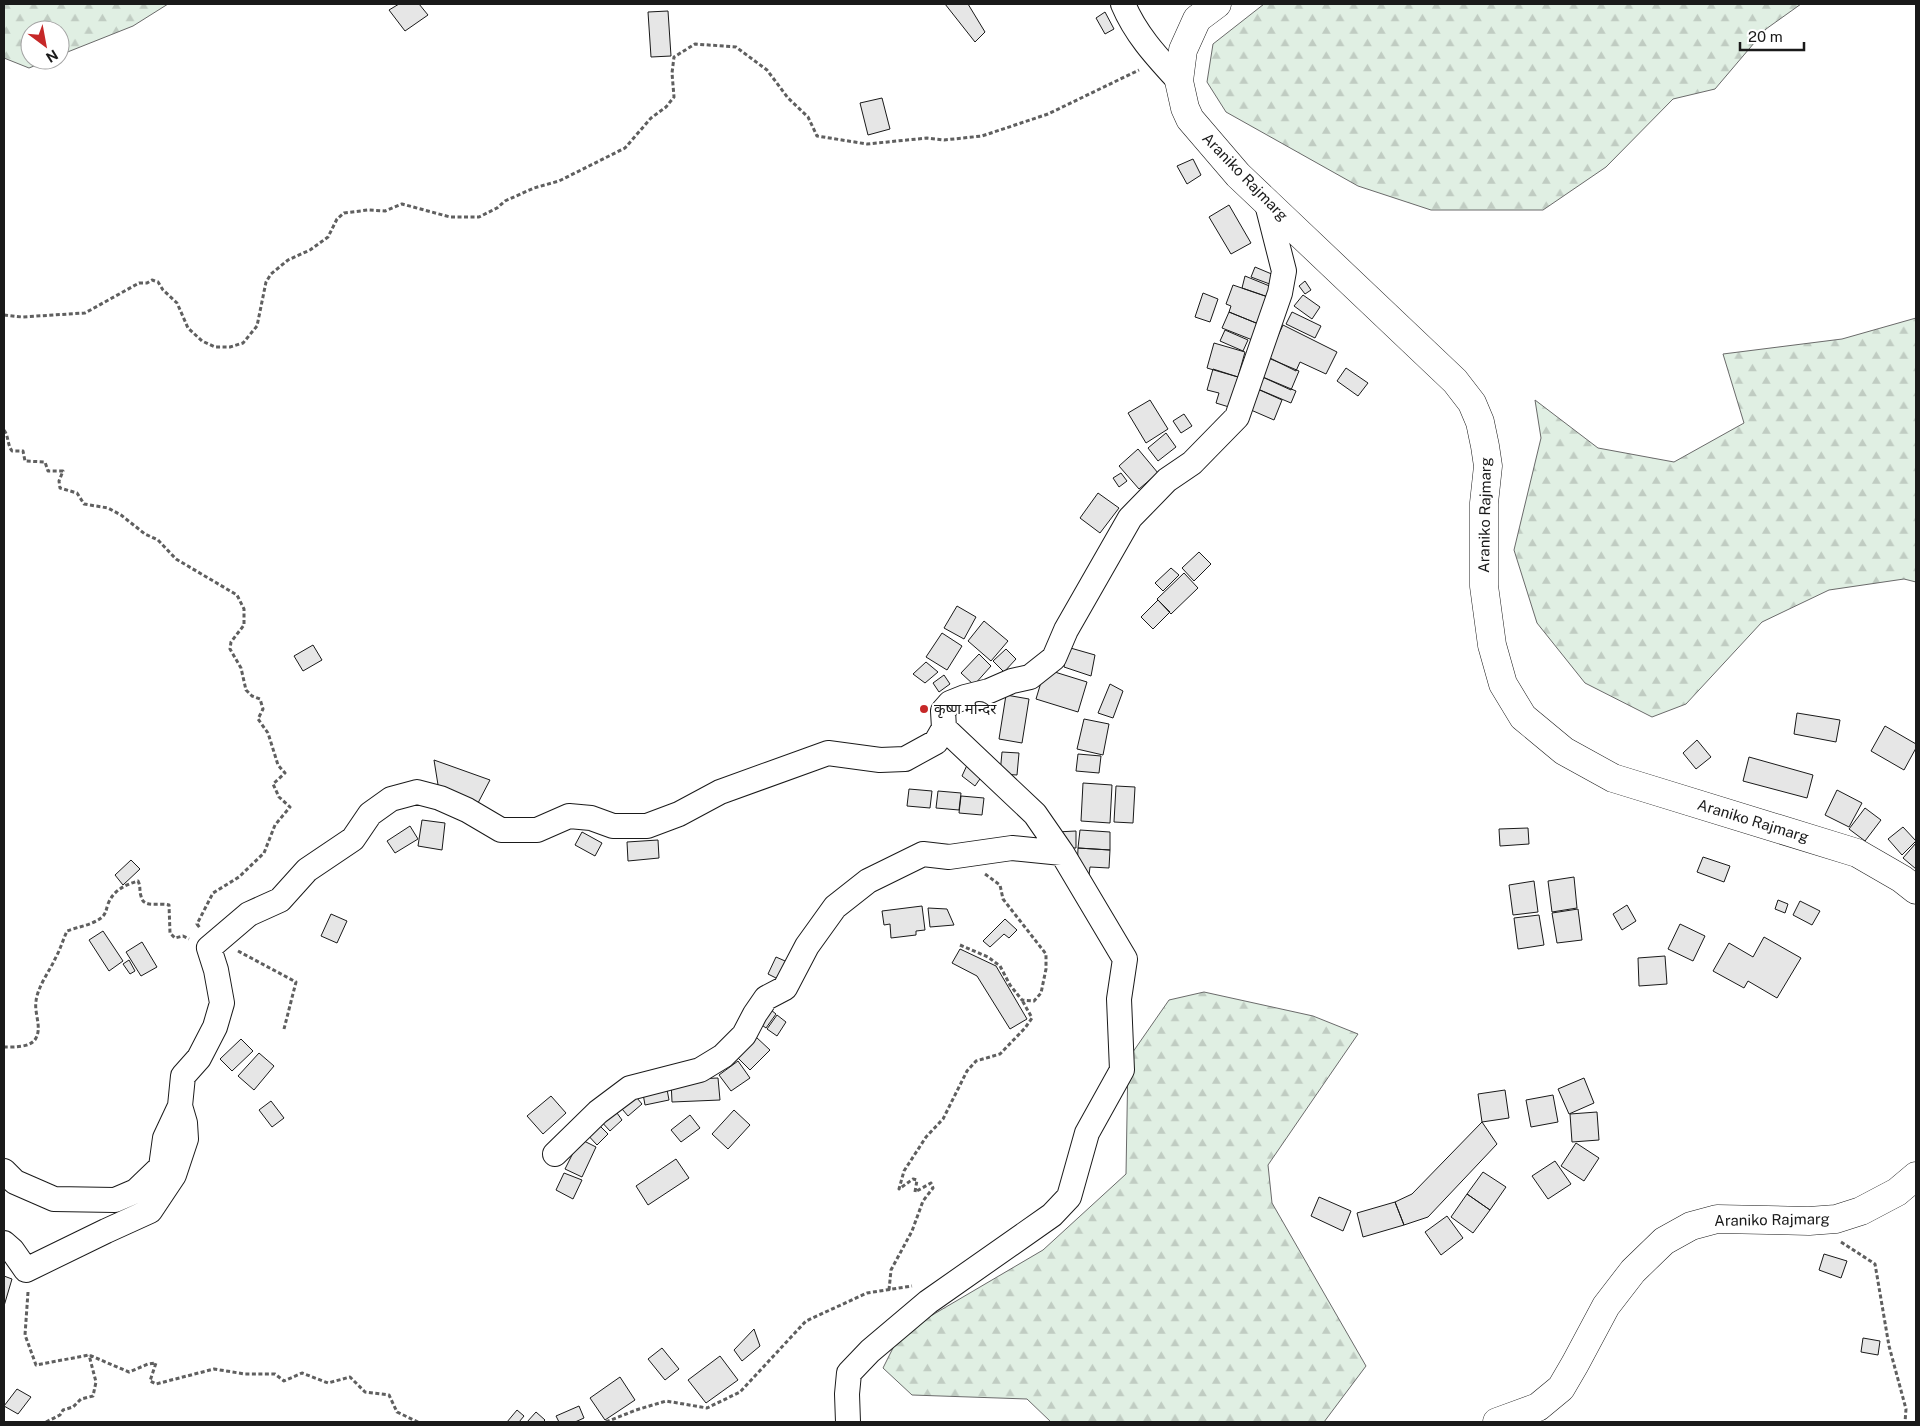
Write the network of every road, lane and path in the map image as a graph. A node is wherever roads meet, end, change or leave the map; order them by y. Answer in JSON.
{"nodes":[{"id":1,"x":1123,"y":4,"type":"edge"},
{"id":2,"x":1217,"y":4,"type":"edge"},
{"id":3,"x":1160,"y":60,"type":"junction"},
{"id":4,"x":1179,"y":81,"type":"junction"},
{"id":5,"x":1266,"y":200,"type":"junction"},
{"id":6,"x":4,"y":315,"type":"edge"},
{"id":7,"x":4,"y":430,"type":"edge"},
{"id":8,"x":944,"y":728,"type":"junction"},
{"id":9,"x":1062,"y":853,"type":"junction"},
{"id":10,"x":949,"y":857,"type":"junction"},
{"id":11,"x":1916,"y":890,"type":"edge"},
{"id":12,"x":960,"y":945,"type":"dead end"},
{"id":13,"x":209,"y":948,"type":"junction"},
{"id":14,"x":1022,"y":1000,"type":"junction"},
{"id":15,"x":284,"y":1028,"type":"dead end"},
{"id":16,"x":4,"y":1047,"type":"edge"},
{"id":17,"x":180,"y":1106,"type":"junction"},
{"id":18,"x":555,"y":1154,"type":"dead end"},
{"id":19,"x":4,"y":1171,"type":"edge"},
{"id":20,"x":1916,"y":1176,"type":"edge"},
{"id":21,"x":1809,"y":1221,"type":"junction"},
{"id":22,"x":4,"y":1243,"type":"edge"},
{"id":23,"x":26,"y":1270,"type":"junction"},
{"id":24,"x":920,"y":1284,"type":"dead end"},
{"id":25,"x":888,"y":1290,"type":"junction"},
{"id":26,"x":89,"y":1356,"type":"junction"},
{"id":27,"x":46,"y":1422,"type":"edge"},
{"id":28,"x":418,"y":1422,"type":"edge"},
{"id":29,"x":606,"y":1422,"type":"edge"},
{"id":30,"x":848,"y":1422,"type":"edge"},
{"id":31,"x":1497,"y":1422,"type":"edge"},
{"id":32,"x":1905,"y":1422,"type":"edge"}],
"edges":[{"from":1,"to":3,"type":"street"},
{"from":2,"to":4,"type":"highway","name":"Araniko Rajmarg"},
{"from":3,"to":4,"type":"street"},
{"from":3,"to":6,"type":"path"},
{"from":4,"to":5,"type":"highway","name":"Araniko Rajmarg"},
{"from":5,"to":8,"type":"street"},
{"from":5,"to":11,"type":"highway","name":"Araniko Rajmarg"},
{"from":7,"to":13,"type":"path"},
{"from":8,"to":9,"type":"street"},
{"from":8,"to":13,"type":"street"},
{"from":9,"to":10,"type":"street"},
{"from":9,"to":30,"type":"street"},
{"from":10,"to":14,"type":"path"},
{"from":10,"to":18,"type":"street"},
{"from":12,"to":14,"type":"path"},
{"from":13,"to":15,"type":"path"},
{"from":13,"to":16,"type":"path"},
{"from":13,"to":17,"type":"street"},
{"from":14,"to":25,"type":"path"},
{"from":17,"to":19,"type":"street"},
{"from":17,"to":23,"type":"street"},
{"from":20,"to":21,"type":"highway","name":"Araniko Rajmarg"},
{"from":21,"to":31,"type":"highway","name":"Araniko Rajmarg"},
{"from":21,"to":32,"type":"path"},
{"from":22,"to":23,"type":"street"},
{"from":23,"to":26,"type":"path"},
{"from":24,"to":25,"type":"path"},
{"from":25,"to":29,"type":"path"},
{"from":26,"to":27,"type":"path"},
{"from":26,"to":28,"type":"path"}]}
